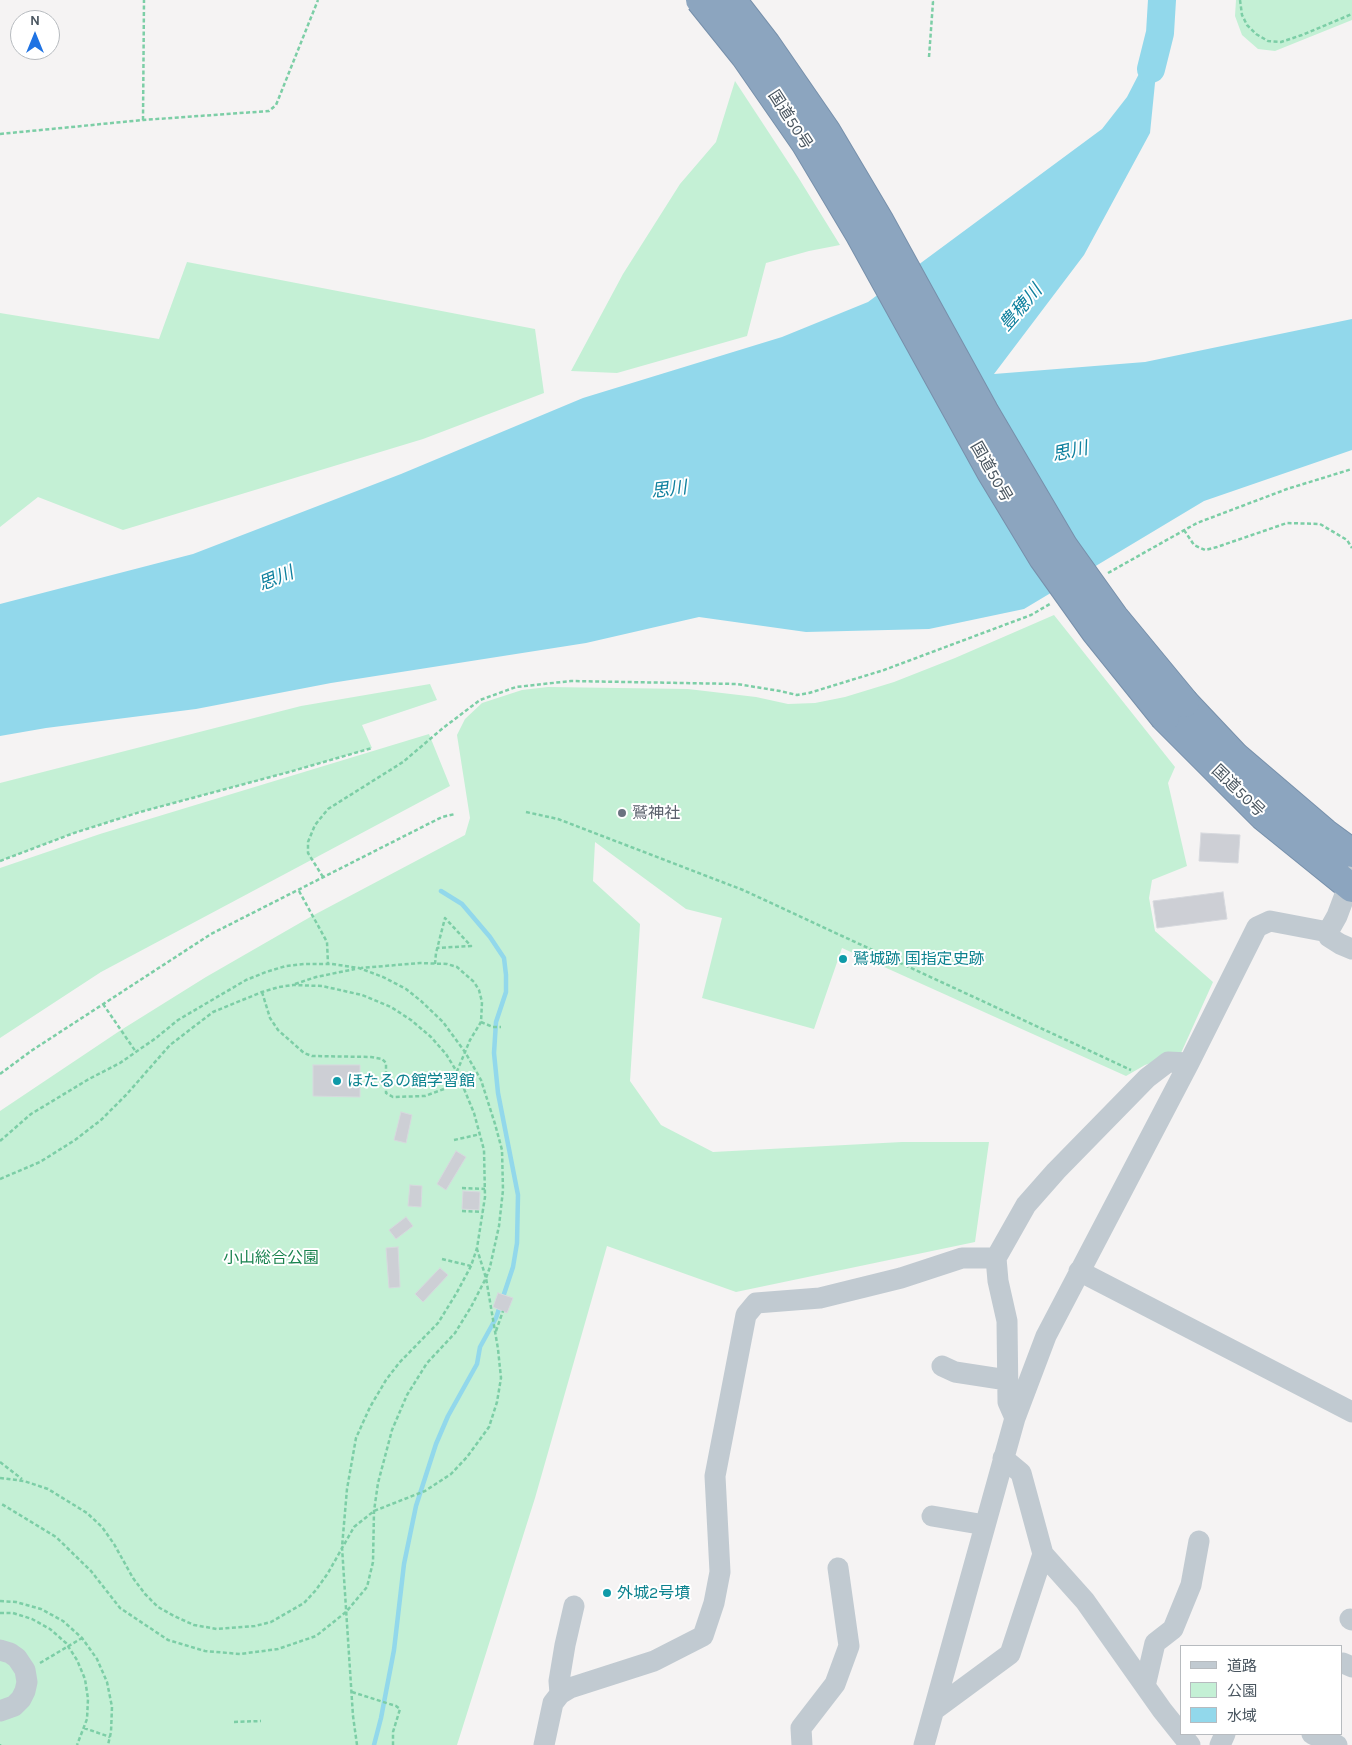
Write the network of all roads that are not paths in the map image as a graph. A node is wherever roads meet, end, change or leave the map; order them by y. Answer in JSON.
{"nodes":[{"id":1,"x":700,"y":0,"type":"edge"},
{"id":2,"x":732,"y":0,"type":"edge"},
{"id":3,"x":1175,"y":710,"type":"junction"},
{"id":4,"x":1352,"y":853,"type":"edge"},
{"id":5,"x":1351,"y":883,"type":"edge"},
{"id":6,"x":1328,"y":932,"type":"junction"},
{"id":7,"x":1352,"y":949,"type":"edge"},
{"id":8,"x":1189,"y":1063,"type":"junction"},
{"id":9,"x":996,"y":1258,"type":"junction"},
{"id":10,"x":1079,"y":1271,"type":"junction"},
{"id":11,"x":942,"y":1366,"type":"dead end"},
{"id":12,"x":1007,"y":1380,"type":"junction"},
{"id":13,"x":1352,"y":1412,"type":"edge"},
{"id":14,"x":1015,"y":1418,"type":"junction"},
{"id":15,"x":1003,"y":1458,"type":"junction"},
{"id":16,"x":932,"y":1516,"type":"dead end"},
{"id":17,"x":985,"y":1525,"type":"junction"},
{"id":18,"x":1199,"y":1541,"type":"dead end"},
{"id":19,"x":1043,"y":1554,"type":"junction"},
{"id":20,"x":838,"y":1568,"type":"dead end"},
{"id":21,"x":574,"y":1606,"type":"dead end"},
{"id":22,"x":0,"y":1650,"type":"edge"},
{"id":23,"x":1145,"y":1686,"type":"junction"},
{"id":24,"x":560,"y":1694,"type":"junction"},
{"id":25,"x":934,"y":1710,"type":"junction"},
{"id":26,"x":0,"y":1711,"type":"edge"},
{"id":27,"x":1180,"y":1732,"type":"edge"},
{"id":28,"x":1182,"y":1735,"type":"edge"},
{"id":29,"x":1314,"y":1735,"type":"edge"},
{"id":30,"x":544,"y":1745,"type":"edge"},
{"id":31,"x":802,"y":1745,"type":"edge"},
{"id":32,"x":924,"y":1745,"type":"edge"},
{"id":33,"x":1190,"y":1745,"type":"edge"},
{"id":34,"x":1337,"y":1745,"type":"edge"}],
"edges":[{"from":1,"to":3,"type":"highway","name":"国道50号","bridge":true},
{"from":2,"to":3,"type":"highway","name":"国道50号","bridge":true},
{"from":3,"to":4,"type":"highway","name":"国道50号"},
{"from":3,"to":5,"type":"highway","name":"国道50号"},
{"from":5,"to":6,"type":"street"},
{"from":6,"to":7,"type":"street"},
{"from":6,"to":8,"type":"street"},
{"from":8,"to":9,"type":"street"},
{"from":8,"to":10,"type":"street"},
{"from":9,"to":12,"type":"street"},
{"from":9,"to":24,"type":"street"},
{"from":10,"to":13,"type":"street"},
{"from":10,"to":14,"type":"street"},
{"from":11,"to":12,"type":"street"},
{"from":12,"to":14,"type":"street"},
{"from":14,"to":15,"type":"street"},
{"from":15,"to":17,"type":"street"},
{"from":15,"to":19,"type":"street"},
{"from":16,"to":17,"type":"street"},
{"from":17,"to":25,"type":"street"},
{"from":18,"to":23,"type":"street"},
{"from":19,"to":23,"type":"street"},
{"from":19,"to":25,"type":"street"},
{"from":20,"to":31,"type":"street"},
{"from":21,"to":24,"type":"street"},
{"from":22,"to":26,"type":"street"},
{"from":23,"to":27,"type":"street"},
{"from":24,"to":30,"type":"street"},
{"from":25,"to":32,"type":"street"},
{"from":28,"to":33,"type":"street"},
{"from":29,"to":34,"type":"street"}]}
